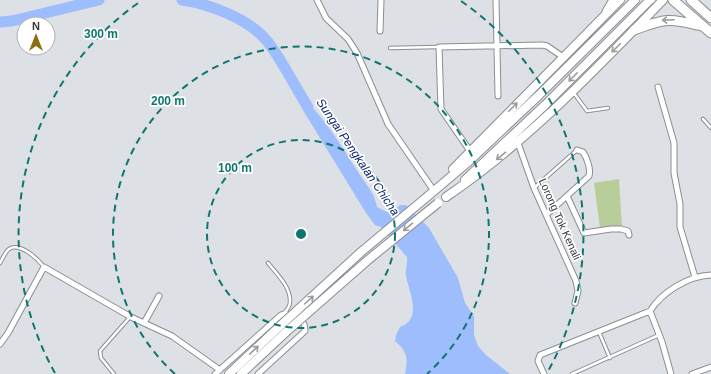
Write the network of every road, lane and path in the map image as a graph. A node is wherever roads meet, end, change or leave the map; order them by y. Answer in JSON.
{"nodes":[{"id":1,"x":317,"y":0,"type":"edge"},
{"id":2,"x":381,"y":0,"type":"edge"},
{"id":3,"x":496,"y":0,"type":"edge"},
{"id":4,"x":614,"y":0,"type":"edge"},
{"id":5,"x":620,"y":0,"type":"edge"},
{"id":6,"x":636,"y":0,"type":"edge"},
{"id":7,"x":650,"y":0,"type":"edge"},
{"id":8,"x":663,"y":0,"type":"edge"},
{"id":9,"x":673,"y":0,"type":"edge"},
{"id":10,"x":691,"y":0,"type":"edge"},
{"id":11,"x":698,"y":0,"type":"edge"},
{"id":12,"x":608,"y":12,"type":"junction"},
{"id":13,"x":710,"y":16,"type":"edge"},
{"id":14,"x":643,"y":21,"type":"junction"},
{"id":15,"x":702,"y":26,"type":"junction"},
{"id":16,"x":380,"y":30,"type":"dead end"},
{"id":17,"x":634,"y":30,"type":"junction"},
{"id":18,"x":711,"y":33,"type":"edge"},
{"id":19,"x":496,"y":46,"type":"junction"},
{"id":20,"x":439,"y":47,"type":"junction"},
{"id":21,"x":390,"y":48,"type":"dead end"},
{"id":22,"x":563,"y":57,"type":"junction"},
{"id":23,"x":658,"y":87,"type":"dead end"},
{"id":24,"x":573,"y":91,"type":"junction"},
{"id":25,"x":498,"y":96,"type":"dead end"},
{"id":26,"x":608,"y":108,"type":"dead end"},
{"id":27,"x":703,"y":119,"type":"dead end"},
{"id":28,"x":711,"y":128,"type":"edge"},
{"id":29,"x":518,"y":143,"type":"junction"},
{"id":30,"x":577,"y":150,"type":"joint"},
{"id":31,"x":470,"y":151,"type":"junction"},
{"id":32,"x":534,"y":188,"type":"junction"},
{"id":33,"x":433,"y":191,"type":"junction"},
{"id":34,"x":567,"y":196,"type":"junction"},
{"id":35,"x":446,"y":197,"type":"junction"},
{"id":36,"x":547,"y":214,"type":"junction"},
{"id":37,"x":629,"y":235,"type":"dead end"},
{"id":38,"x":0,"y":263,"type":"edge"},
{"id":39,"x":268,"y":263,"type":"dead end"},
{"id":40,"x":44,"y":267,"type":"junction"},
{"id":41,"x":711,"y":275,"type":"edge"},
{"id":42,"x":695,"y":277,"type":"junction"},
{"id":43,"x":159,"y":296,"type":"dead end"},
{"id":44,"x":575,"y":303,"type":"dead end"},
{"id":45,"x":650,"y":311,"type":"junction"},
{"id":46,"x":284,"y":313,"type":"junction"},
{"id":47,"x":131,"y":317,"type":"junction"},
{"id":48,"x":144,"y":323,"type":"junction"},
{"id":49,"x":283,"y":329,"type":"junction"},
{"id":50,"x":599,"y":332,"type":"junction"},
{"id":51,"x":659,"y":335,"type":"junction"},
{"id":52,"x":0,"y":344,"type":"edge"},
{"id":53,"x":610,"y":358,"type":"junction"},
{"id":54,"x":711,"y":367,"type":"edge"},
{"id":55,"x":220,"y":370,"type":"junction"},
{"id":56,"x":705,"y":372,"type":"edge"},
{"id":57,"x":114,"y":374,"type":"edge"},
{"id":58,"x":215,"y":374,"type":"edge"},
{"id":59,"x":229,"y":374,"type":"edge"},
{"id":60,"x":241,"y":374,"type":"edge"},
{"id":61,"x":258,"y":374,"type":"edge"},
{"id":62,"x":544,"y":374,"type":"edge"},
{"id":63,"x":572,"y":374,"type":"edge"},
{"id":64,"x":670,"y":374,"type":"edge"},
{"id":65,"x":692,"y":374,"type":"edge"}],
"edges":[{"from":1,"to":33,"type":"street"},
{"from":2,"to":16,"type":"street"},
{"from":3,"to":19,"type":"street"},
{"from":4,"to":12,"type":"highway"},
{"from":5,"to":12,"type":"main road"},
{"from":6,"to":14,"type":"main road"},
{"from":6,"to":33,"type":"main road"},
{"from":7,"to":35,"type":"main road","one_way":true,"bridge":true},
{"from":8,"to":14,"type":"main road"},
{"from":9,"to":15,"type":"highway"},
{"from":10,"to":13,"type":"highway"},
{"from":11,"to":13,"type":"highway"},
{"from":12,"to":22,"type":"main road"},
{"from":14,"to":17,"type":"main road"},
{"from":15,"to":17,"type":"highway","one_way":true},
{"from":15,"to":18,"type":"highway"},
{"from":17,"to":24,"type":"main road","one_way":true},
{"from":19,"to":20,"type":"street"},
{"from":19,"to":22,"type":"street"},
{"from":19,"to":25,"type":"street"},
{"from":20,"to":21,"type":"lane"},
{"from":20,"to":31,"type":"street"},
{"from":31,"to":22,"type":"main road","one_way":true},
{"from":23,"to":42,"type":"street"},
{"from":24,"to":26,"type":"lane"},
{"from":24,"to":29,"type":"main road"},
{"from":27,"to":28,"type":"lane"},
{"from":29,"to":32,"type":"street","name":"Lorong Tok Kenali"},
{"from":29,"to":35,"type":"main road","one_way":true},
{"from":30,"to":32,"type":"lane"},
{"from":30,"to":34,"type":"street"},
{"from":31,"to":33,"type":"main road"},
{"from":32,"to":36,"type":"street","name":"Lorong Tok Kenali"},
{"from":49,"to":33,"type":"main road","one_way":true,"bridge":true},
{"from":34,"to":36,"type":"street"},
{"from":34,"to":37,"type":"street"},
{"from":35,"to":49,"type":"main road","one_way":true,"bridge":true},
{"from":36,"to":44,"type":"street","name":"Lorong Tok Kenali"},
{"from":38,"to":40,"type":"lane"},
{"from":39,"to":46,"type":"lane"},
{"from":40,"to":47,"type":"street"},
{"from":40,"to":52,"type":"street"},
{"from":41,"to":42,"type":"street"},
{"from":42,"to":45,"type":"street"},
{"from":43,"to":48,"type":"street"},
{"from":45,"to":50,"type":"street"},
{"from":45,"to":51,"type":"street"},
{"from":46,"to":55,"type":"street"},
{"from":46,"to":61,"type":"street"},
{"from":47,"to":48,"type":"street"},
{"from":47,"to":57,"type":"lane"},
{"from":48,"to":55,"type":"street"},
{"from":59,"to":49,"type":"main road","one_way":true},
{"from":49,"to":60,"type":"main road"},
{"from":50,"to":53,"type":"lane"},
{"from":50,"to":62,"type":"street"},
{"from":51,"to":53,"type":"lane"},
{"from":51,"to":64,"type":"street"},
{"from":53,"to":63,"type":"lane"},
{"from":54,"to":56,"type":"street"},
{"from":55,"to":58,"type":"street"},
{"from":56,"to":65,"type":"street"}]}
